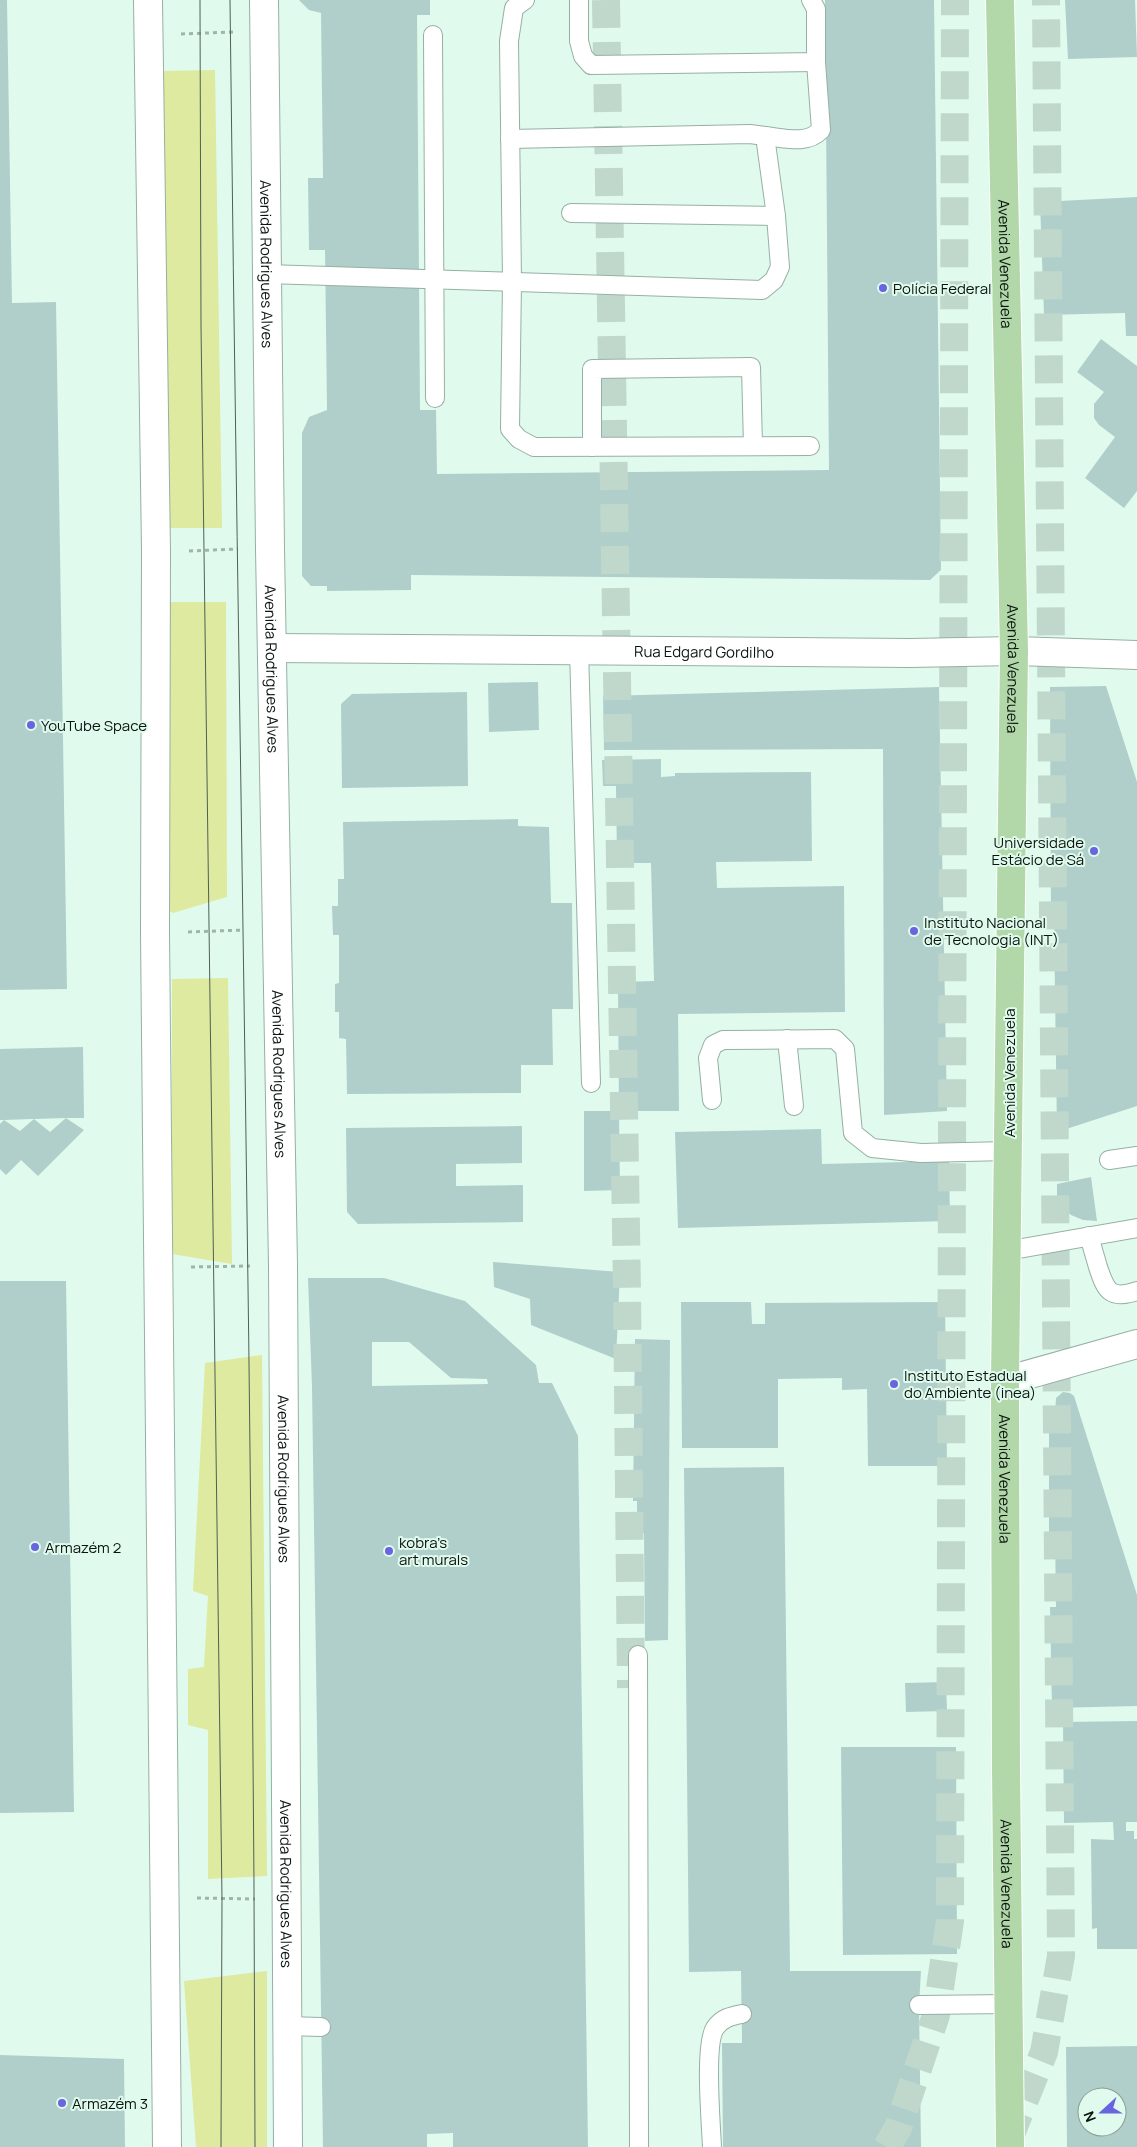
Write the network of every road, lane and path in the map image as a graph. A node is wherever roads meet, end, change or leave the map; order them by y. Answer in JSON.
{"nodes":[{"id":1,"x":148,"y":0,"type":"edge"},
{"id":2,"x":264,"y":0,"type":"edge"},
{"id":3,"x":525,"y":0,"type":"edge"},
{"id":4,"x":579,"y":0,"type":"edge"},
{"id":5,"x":811,"y":0,"type":"edge"},
{"id":6,"x":1000,"y":0,"type":"edge"},
{"id":7,"x":264,"y":31,"type":"junction"},
{"id":8,"x":433,"y":34,"type":"dead end"},
{"id":9,"x":148,"y":36,"type":"junction"},
{"id":10,"x":816,"y":62,"type":"junction"},
{"id":11,"x":766,"y":136,"type":"junction"},
{"id":12,"x":510,"y":139,"type":"junction"},
{"id":13,"x":571,"y":213,"type":"dead end"},
{"id":14,"x":776,"y":216,"type":"junction"},
{"id":15,"x":267,"y":274,"type":"junction"},
{"id":16,"x":434,"y":279,"type":"junction"},
{"id":17,"x":512,"y":281,"type":"junction"},
{"id":18,"x":435,"y":398,"type":"dead end"},
{"id":19,"x":753,"y":446,"type":"junction"},
{"id":20,"x":810,"y":446,"type":"dead end"},
{"id":21,"x":592,"y":447,"type":"junction"},
{"id":22,"x":270,"y":548,"type":"junction"},
{"id":23,"x":156,"y":551,"type":"junction"},
{"id":24,"x":272,"y":648,"type":"junction"},
{"id":25,"x":579,"y":649,"type":"junction"},
{"id":26,"x":1014,"y":651,"type":"junction"},
{"id":27,"x":1137,"y":656,"type":"edge"},
{"id":28,"x":277,"y":930,"type":"junction"},
{"id":29,"x":155,"y":933,"type":"junction"},
{"id":30,"x":787,"y":1039,"type":"junction"},
{"id":31,"x":591,"y":1083,"type":"dead end"},
{"id":32,"x":712,"y":1100,"type":"dead end"},
{"id":33,"x":794,"y":1106,"type":"dead end"},
{"id":34,"x":1008,"y":1151,"type":"junction"},
{"id":35,"x":1137,"y":1156,"type":"edge"},
{"id":36,"x":1109,"y":1160,"type":"dead end"},
{"id":37,"x":1137,"y":1228,"type":"edge"},
{"id":38,"x":1089,"y":1236,"type":"junction"},
{"id":39,"x":1006,"y":1251,"type":"junction"},
{"id":40,"x":283,"y":1265,"type":"junction"},
{"id":41,"x":158,"y":1269,"type":"junction"},
{"id":42,"x":1137,"y":1291,"type":"edge"},
{"id":43,"x":1137,"y":1344,"type":"edge"},
{"id":44,"x":1005,"y":1381,"type":"junction"},
{"id":45,"x":638,"y":1655,"type":"dead end"},
{"id":46,"x":285,"y":1895,"type":"junction"},
{"id":47,"x":164,"y":1898,"type":"junction"},
{"id":48,"x":1010,"y":2004,"type":"junction"},
{"id":49,"x":919,"y":2005,"type":"dead end"},
{"id":50,"x":742,"y":2014,"type":"dead end"},
{"id":51,"x":287,"y":2026,"type":"junction"},
{"id":52,"x":321,"y":2027,"type":"dead end"},
{"id":53,"x":167,"y":2147,"type":"edge"},
{"id":54,"x":288,"y":2147,"type":"edge"},
{"id":55,"x":639,"y":2147,"type":"edge"},
{"id":56,"x":712,"y":2147,"type":"edge"},
{"id":57,"x":1010,"y":2147,"type":"edge"}],
"edges":[{"from":1,"to":9,"type":"street"},
{"from":2,"to":7,"type":"street","name":"Avenida Rodrigues Alves"},
{"from":3,"to":12,"type":"lane"},
{"from":4,"to":10,"type":"lane"},
{"from":5,"to":10,"type":"lane"},
{"from":6,"to":26,"type":"main road","name":"Avenida Venezuela"},
{"from":7,"to":9,"type":"path"},
{"from":7,"to":15,"type":"street","name":"Avenida Rodrigues Alves"},
{"from":8,"to":16,"type":"lane"},
{"from":9,"to":23,"type":"street"},
{"from":10,"to":11,"type":"lane"},
{"from":11,"to":12,"type":"lane"},
{"from":11,"to":14,"type":"lane"},
{"from":12,"to":17,"type":"lane"},
{"from":13,"to":14,"type":"lane"},
{"from":14,"to":17,"type":"lane"},
{"from":15,"to":16,"type":"lane"},
{"from":15,"to":22,"type":"street","name":"Avenida Rodrigues Alves"},
{"from":16,"to":17,"type":"lane"},
{"from":16,"to":18,"type":"lane"},
{"from":17,"to":21,"type":"lane"},
{"from":19,"to":20,"type":"lane"},
{"from":19,"to":21,"type":"lane"},
{"from":19,"to":21,"type":"lane"},
{"from":22,"to":23,"type":"path"},
{"from":22,"to":24,"type":"street","name":"Avenida Rodrigues Alves"},
{"from":23,"to":29,"type":"street"},
{"from":24,"to":25,"type":"street","name":"Rua Edgard Gordilho"},
{"from":24,"to":28,"type":"street","name":"Avenida Rodrigues Alves"},
{"from":25,"to":26,"type":"street","name":"Rua Edgard Gordilho"},
{"from":25,"to":31,"type":"lane"},
{"from":26,"to":27,"type":"street","name":"Rua Edgard Gordilho"},
{"from":26,"to":34,"type":"main road","name":"Avenida Venezuela"},
{"from":28,"to":29,"type":"path"},
{"from":28,"to":40,"type":"street","name":"Avenida Rodrigues Alves"},
{"from":29,"to":41,"type":"street"},
{"from":30,"to":32,"type":"lane"},
{"from":30,"to":33,"type":"lane"},
{"from":30,"to":34,"type":"lane"},
{"from":34,"to":39,"type":"main road","name":"Avenida Venezuela"},
{"from":35,"to":36,"type":"lane"},
{"from":37,"to":38,"type":"lane"},
{"from":38,"to":39,"type":"lane"},
{"from":38,"to":42,"type":"lane"},
{"from":39,"to":44,"type":"main road","name":"Avenida Venezuela"},
{"from":40,"to":41,"type":"path"},
{"from":40,"to":46,"type":"street","name":"Avenida Rodrigues Alves"},
{"from":41,"to":47,"type":"street"},
{"from":43,"to":44,"type":"street"},
{"from":44,"to":48,"type":"main road","name":"Avenida Venezuela"},
{"from":45,"to":55,"type":"lane"},
{"from":46,"to":47,"type":"path"},
{"from":46,"to":51,"type":"street","name":"Avenida Rodrigues Alves"},
{"from":47,"to":53,"type":"street"},
{"from":48,"to":49,"type":"lane"},
{"from":48,"to":57,"type":"main road","name":"Avenida Venezuela"},
{"from":50,"to":56,"type":"lane"},
{"from":51,"to":52,"type":"lane"},
{"from":51,"to":54,"type":"street","name":"Avenida Rodrigues Alves"}]}
